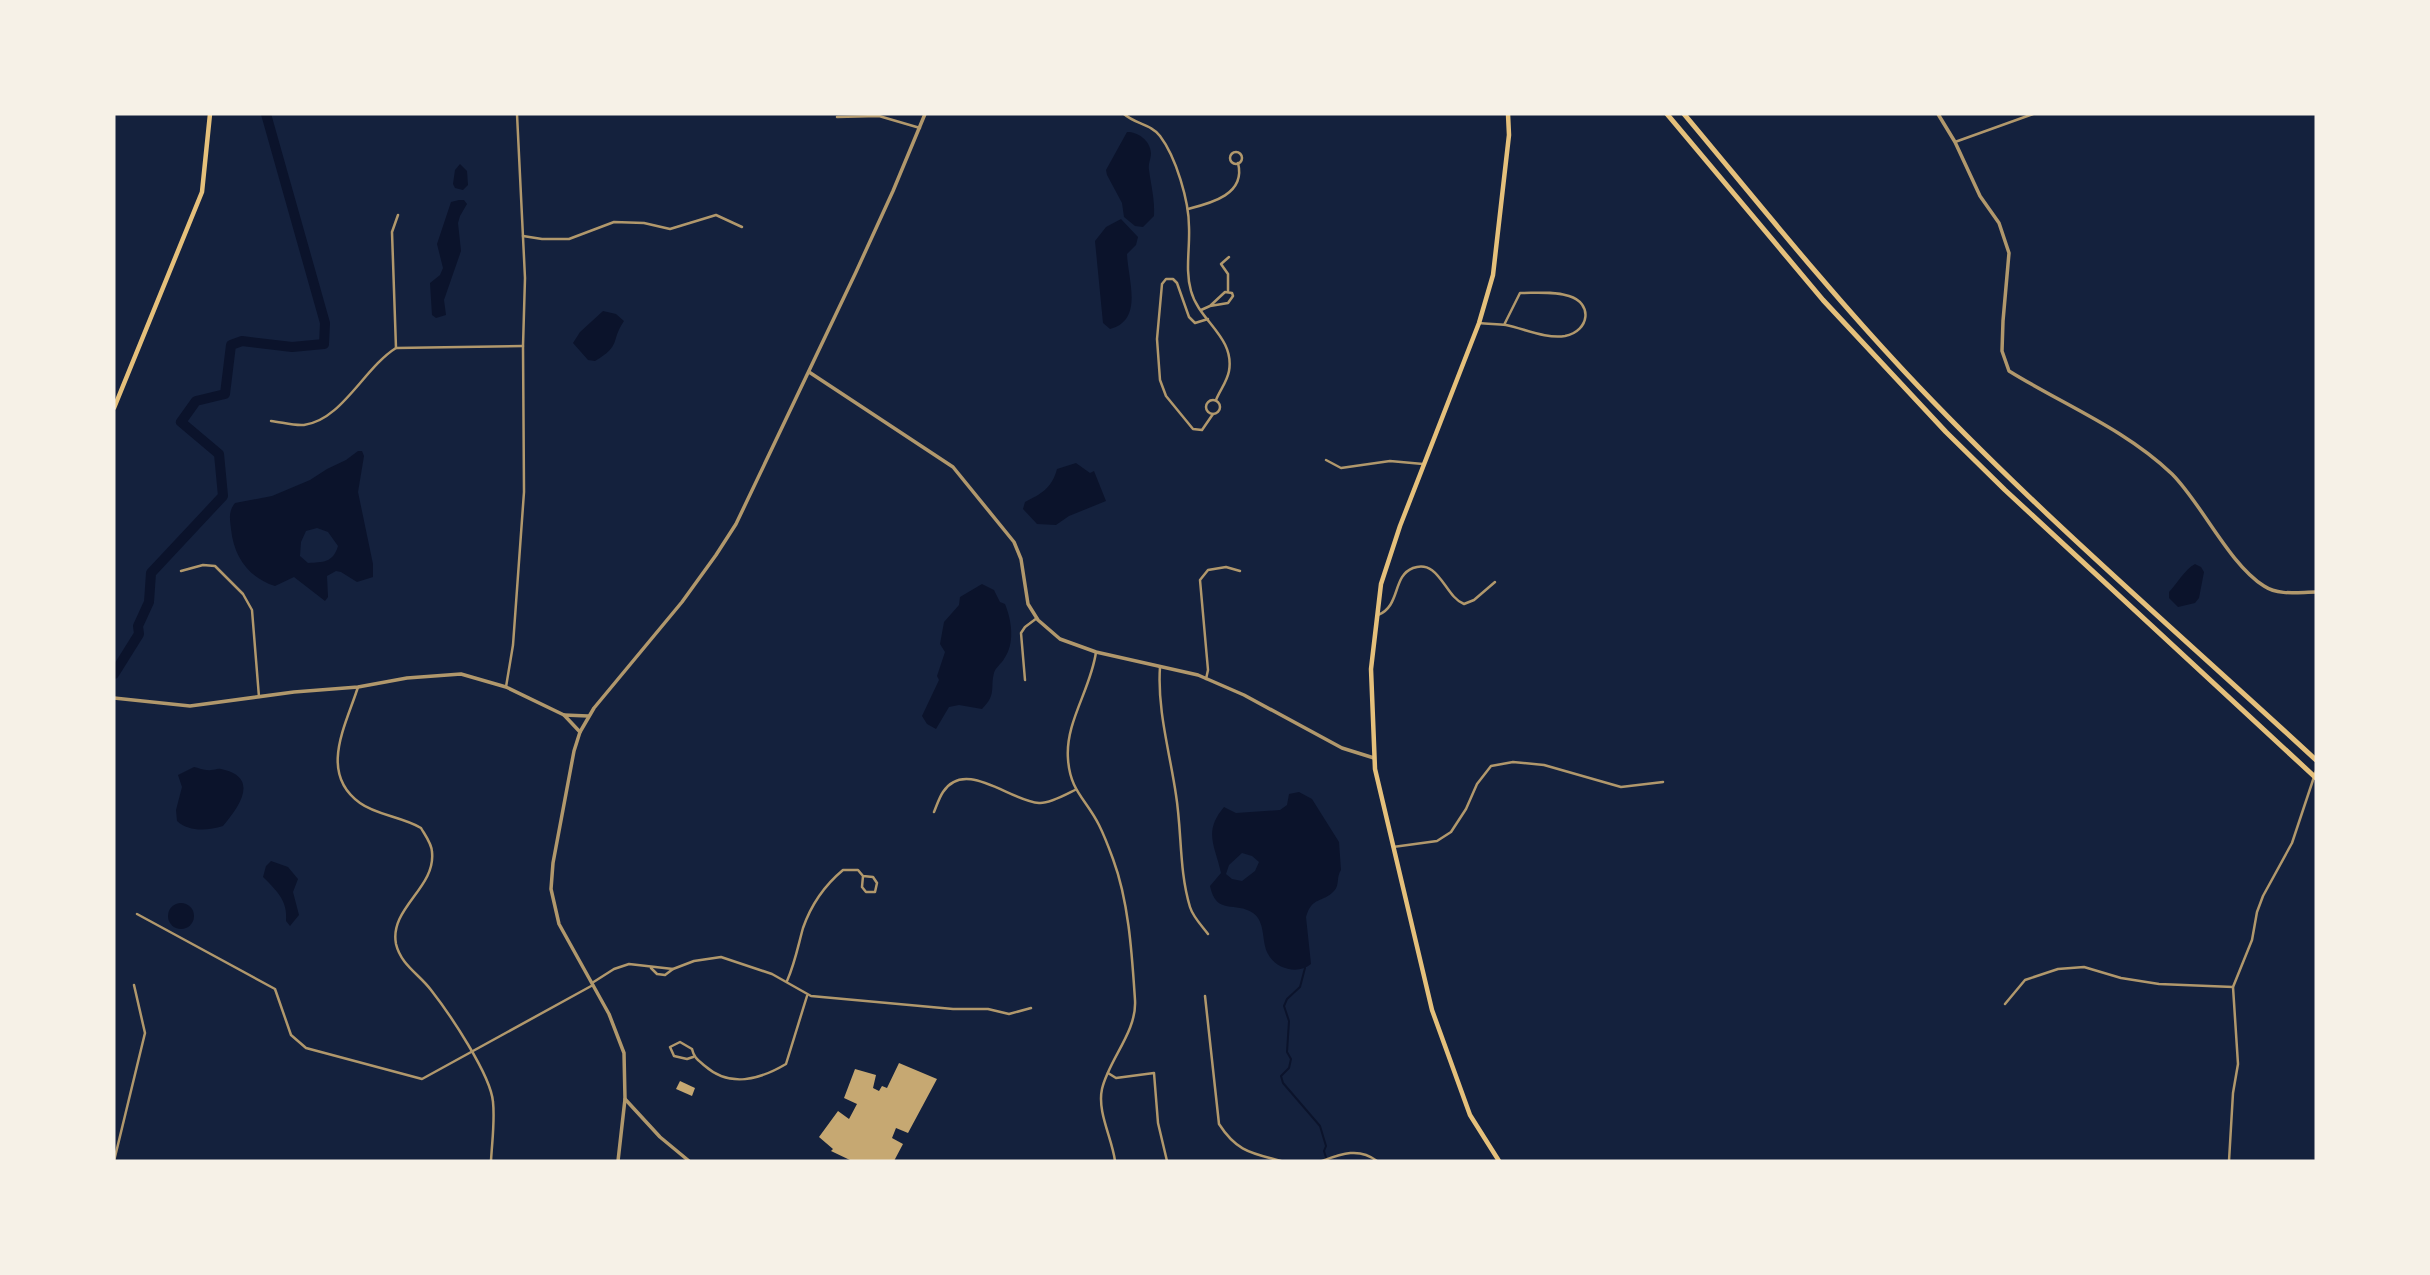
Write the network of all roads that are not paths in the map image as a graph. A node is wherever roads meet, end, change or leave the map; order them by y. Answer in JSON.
{"nodes":[{"id":1,"x":210,"y":114,"type":"edge"},
{"id":2,"x":517,"y":114,"type":"edge"},
{"id":3,"x":925,"y":114,"type":"edge"},
{"id":4,"x":1124,"y":114,"type":"edge"},
{"id":5,"x":1508,"y":114,"type":"edge"},
{"id":6,"x":1667,"y":114,"type":"edge"},
{"id":7,"x":1686,"y":114,"type":"edge"},
{"id":8,"x":1938,"y":114,"type":"edge"},
{"id":9,"x":2033,"y":114,"type":"edge"},
{"id":10,"x":837,"y":117,"type":"dead end"},
{"id":11,"x":920,"y":128,"type":"junction"},
{"id":12,"x":1955,"y":142,"type":"junction"},
{"id":13,"x":1238,"y":163,"type":"dead end"},
{"id":14,"x":1188,"y":209,"type":"junction"},
{"id":15,"x":398,"y":215,"type":"dead end"},
{"id":16,"x":742,"y":227,"type":"dead end"},
{"id":17,"x":523,"y":236,"type":"junction"},
{"id":18,"x":1229,"y":257,"type":"dead end"},
{"id":19,"x":1228,"y":291,"type":"junction"},
{"id":20,"x":1210,"y":306,"type":"junction"},
{"id":21,"x":1201,"y":310,"type":"junction"},
{"id":22,"x":1208,"y":319,"type":"junction"},
{"id":23,"x":1479,"y":323,"type":"junction"},
{"id":24,"x":1504,"y":325,"type":"junction"},
{"id":25,"x":523,"y":346,"type":"junction"},
{"id":26,"x":396,"y":348,"type":"junction"},
{"id":27,"x":809,"y":372,"type":"junction"},
{"id":28,"x":1216,"y":400,"type":"junction"},
{"id":29,"x":114,"y":408,"type":"edge"},
{"id":30,"x":1213,"y":414,"type":"junction"},
{"id":31,"x":271,"y":421,"type":"dead end"},
{"id":32,"x":1326,"y":460,"type":"dead end"},
{"id":33,"x":1426,"y":464,"type":"junction"},
{"id":34,"x":181,"y":571,"type":"dead end"},
{"id":35,"x":1240,"y":571,"type":"dead end"},
{"id":36,"x":1494,"y":582,"type":"dead end"},
{"id":37,"x":2316,"y":592,"type":"edge"},
{"id":38,"x":1375,"y":616,"type":"junction"},
{"id":39,"x":1037,"y":618,"type":"junction"},
{"id":40,"x":1096,"y":652,"type":"junction"},
{"id":41,"x":1160,"y":667,"type":"junction"},
{"id":42,"x":1206,"y":679,"type":"junction"},
{"id":43,"x":1025,"y":680,"type":"dead end"},
{"id":44,"x":358,"y":687,"type":"junction"},
{"id":45,"x":506,"y":688,"type":"junction"},
{"id":46,"x":259,"y":697,"type":"junction"},
{"id":47,"x":114,"y":698,"type":"edge"},
{"id":48,"x":564,"y":715,"type":"junction"},
{"id":49,"x":588,"y":716,"type":"junction"},
{"id":50,"x":580,"y":732,"type":"junction"},
{"id":51,"x":1374,"y":758,"type":"junction"},
{"id":52,"x":2314,"y":758,"type":"edge"},
{"id":53,"x":2316,"y":771,"type":"edge"},
{"id":54,"x":2316,"y":778,"type":"edge"},
{"id":55,"x":1663,"y":782,"type":"dead end"},
{"id":56,"x":1075,"y":790,"type":"junction"},
{"id":57,"x":934,"y":811,"type":"dead end"},
{"id":58,"x":1392,"y":848,"type":"junction"},
{"id":59,"x":863,"y":876,"type":"junction"},
{"id":60,"x":137,"y":914,"type":"dead end"},
{"id":61,"x":1208,"y":934,"type":"dead end"},
{"id":62,"x":650,"y":968,"type":"junction"},
{"id":63,"x":673,"y":969,"type":"junction"},
{"id":64,"x":787,"y":981,"type":"junction"},
{"id":65,"x":593,"y":984,"type":"junction"},
{"id":66,"x":134,"y":985,"type":"dead end"},
{"id":67,"x":2233,"y":987,"type":"junction"},
{"id":68,"x":808,"y":995,"type":"junction"},
{"id":69,"x":1205,"y":996,"type":"dead end"},
{"id":70,"x":2005,"y":1004,"type":"dead end"},
{"id":71,"x":1031,"y":1008,"type":"dead end"},
{"id":72,"x":473,"y":1052,"type":"junction"},
{"id":73,"x":694,"y":1057,"type":"junction"},
{"id":74,"x":1108,"y":1073,"type":"junction"},
{"id":75,"x":625,"y":1100,"type":"junction"},
{"id":76,"x":116,"y":1147,"type":"edge"},
{"id":77,"x":114,"y":1161,"type":"edge"},
{"id":78,"x":491,"y":1161,"type":"edge"},
{"id":79,"x":618,"y":1161,"type":"edge"},
{"id":80,"x":689,"y":1161,"type":"edge"},
{"id":81,"x":1115,"y":1161,"type":"edge"},
{"id":82,"x":1167,"y":1161,"type":"edge"},
{"id":83,"x":1281,"y":1161,"type":"edge"},
{"id":84,"x":1322,"y":1161,"type":"edge"},
{"id":85,"x":1377,"y":1161,"type":"edge"},
{"id":86,"x":1499,"y":1161,"type":"edge"},
{"id":87,"x":2229,"y":1161,"type":"edge"}],
"edges":[{"from":1,"to":29,"type":"main road"},
{"from":2,"to":17,"type":"street"},
{"from":3,"to":11,"type":"street"},
{"from":4,"to":14,"type":"street"},
{"from":5,"to":23,"type":"main road"},
{"from":6,"to":54,"type":"highway"},
{"from":7,"to":52,"type":"highway"},
{"from":8,"to":12,"type":"street"},
{"from":9,"to":12,"type":"street"},
{"from":10,"to":11,"type":"street"},
{"from":11,"to":27,"type":"street"},
{"from":12,"to":37,"type":"street"},
{"from":13,"to":14,"type":"street"},
{"from":14,"to":21,"type":"street"},
{"from":15,"to":26,"type":"street"},
{"from":16,"to":17,"type":"street"},
{"from":17,"to":25,"type":"street"},
{"from":18,"to":19,"type":"street"},
{"from":19,"to":20,"type":"street"},
{"from":19,"to":20,"type":"street"},
{"from":20,"to":21,"type":"street"},
{"from":21,"to":22,"type":"street"},
{"from":22,"to":28,"type":"street"},
{"from":22,"to":30,"type":"street"},
{"from":23,"to":24,"type":"street"},
{"from":23,"to":33,"type":"main road"},
{"from":24,"to":24,"type":"street"},
{"from":25,"to":26,"type":"street"},
{"from":25,"to":45,"type":"street"},
{"from":26,"to":31,"type":"street"},
{"from":27,"to":39,"type":"street"},
{"from":27,"to":49,"type":"street"},
{"from":28,"to":30,"type":"street"},
{"from":28,"to":30,"type":"street"},
{"from":32,"to":33,"type":"street"},
{"from":33,"to":38,"type":"main road"},
{"from":34,"to":46,"type":"street"},
{"from":35,"to":42,"type":"street"},
{"from":36,"to":38,"type":"street"},
{"from":38,"to":51,"type":"main road"},
{"from":39,"to":40,"type":"street"},
{"from":39,"to":43,"type":"street"},
{"from":40,"to":41,"type":"street"},
{"from":40,"to":56,"type":"street"},
{"from":41,"to":42,"type":"street"},
{"from":41,"to":61,"type":"street"},
{"from":42,"to":51,"type":"street"},
{"from":44,"to":45,"type":"street"},
{"from":44,"to":46,"type":"street"},
{"from":44,"to":72,"type":"street"},
{"from":45,"to":48,"type":"street"},
{"from":46,"to":47,"type":"street"},
{"from":48,"to":49,"type":"street"},
{"from":48,"to":50,"type":"street"},
{"from":49,"to":50,"type":"street"},
{"from":50,"to":65,"type":"street"},
{"from":51,"to":58,"type":"main road"},
{"from":53,"to":67,"type":"street"},
{"from":55,"to":58,"type":"street"},
{"from":56,"to":57,"type":"street"},
{"from":56,"to":74,"type":"street"},
{"from":58,"to":86,"type":"main road"},
{"from":59,"to":59,"type":"street"},
{"from":59,"to":64,"type":"street"},
{"from":60,"to":72,"type":"street"},
{"from":62,"to":63,"type":"street"},
{"from":62,"to":63,"type":"street"},
{"from":62,"to":65,"type":"street"},
{"from":63,"to":64,"type":"street"},
{"from":64,"to":68,"type":"street"},
{"from":65,"to":72,"type":"street"},
{"from":65,"to":75,"type":"street"},
{"from":66,"to":76,"type":"street"},
{"from":67,"to":70,"type":"street"},
{"from":67,"to":87,"type":"street"},
{"from":68,"to":71,"type":"street"},
{"from":68,"to":73,"type":"street"},
{"from":69,"to":83,"type":"street"},
{"from":72,"to":78,"type":"street"},
{"from":73,"to":73,"type":"street"},
{"from":74,"to":81,"type":"street"},
{"from":74,"to":82,"type":"street"},
{"from":75,"to":79,"type":"street"},
{"from":75,"to":80,"type":"street"},
{"from":76,"to":77,"type":"street"},
{"from":84,"to":85,"type":"street"}]}
